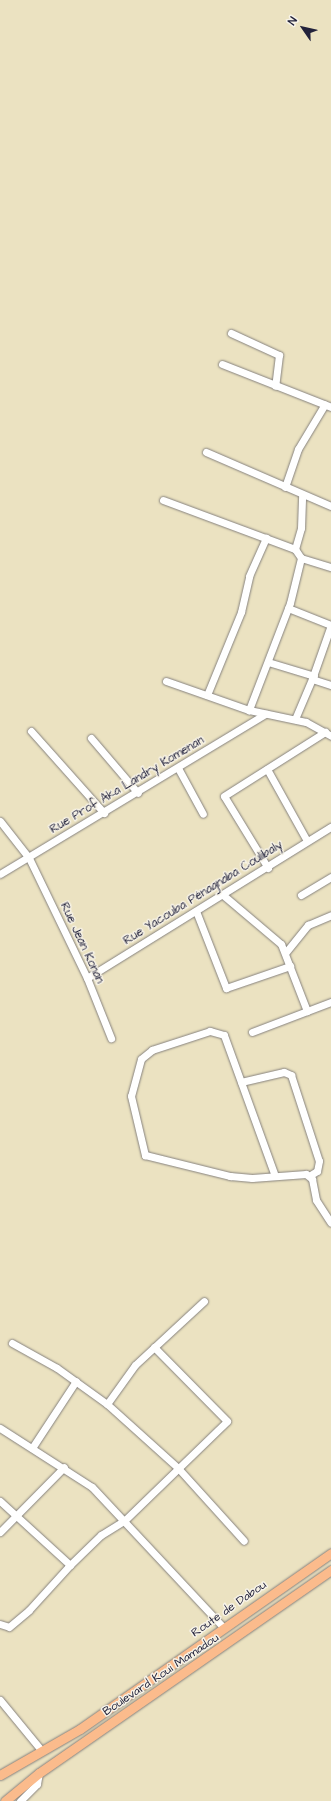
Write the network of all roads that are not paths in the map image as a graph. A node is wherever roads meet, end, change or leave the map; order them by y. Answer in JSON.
{"nodes":[{"id":1,"x":231,"y":333,"type":"dead end"},
{"id":2,"x":222,"y":364,"type":"dead end"},
{"id":3,"x":275,"y":386,"type":"junction"},
{"id":4,"x":328,"y":406,"type":"edge"},
{"id":5,"x":206,"y":452,"type":"dead end"},
{"id":6,"x":285,"y":487,"type":"junction"},
{"id":7,"x":302,"y":495,"type":"junction"},
{"id":8,"x":331,"y":498,"type":"edge"},
{"id":9,"x":163,"y":500,"type":"dead end"},
{"id":10,"x":330,"y":506,"type":"edge"},
{"id":11,"x":266,"y":538,"type":"junction"},
{"id":12,"x":295,"y":549,"type":"junction"},
{"id":13,"x":301,"y":558,"type":"junction"},
{"id":14,"x":331,"y":567,"type":"edge"},
{"id":15,"x":288,"y":608,"type":"junction"},
{"id":16,"x":331,"y":625,"type":"edge"},
{"id":17,"x":268,"y":662,"type":"junction"},
{"id":18,"x":313,"y":677,"type":"junction"},
{"id":19,"x":166,"y":681,"type":"dead end"},
{"id":20,"x":331,"y":684,"type":"edge"},
{"id":21,"x":207,"y":695,"type":"junction"},
{"id":22,"x":249,"y":710,"type":"junction"},
{"id":23,"x":265,"y":714,"type":"junction"},
{"id":24,"x":294,"y":719,"type":"junction"},
{"id":25,"x":31,"y":731,"type":"dead end"},
{"id":26,"x":328,"y":734,"type":"edge"},
{"id":27,"x":91,"y":738,"type":"dead end"},
{"id":28,"x":178,"y":768,"type":"junction"},
{"id":29,"x":266,"y":769,"type":"junction"},
{"id":30,"x":138,"y":793,"type":"junction"},
{"id":31,"x":104,"y":813,"type":"junction"},
{"id":32,"x":203,"y":814,"type":"dead end"},
{"id":33,"x":0,"y":821,"type":"edge"},
{"id":34,"x":331,"y":827,"type":"edge"},
{"id":35,"x":307,"y":841,"type":"junction"},
{"id":36,"x":29,"y":858,"type":"junction"},
{"id":37,"x":268,"y":868,"type":"junction"},
{"id":38,"x":0,"y":874,"type":"edge"},
{"id":39,"x":331,"y":877,"type":"edge"},
{"id":40,"x":223,"y":895,"type":"junction"},
{"id":41,"x":301,"y":895,"type":"dead end"},
{"id":42,"x":196,"y":911,"type":"junction"},
{"id":43,"x":331,"y":915,"type":"edge"},
{"id":44,"x":286,"y":952,"type":"junction"},
{"id":45,"x":290,"y":966,"type":"junction"},
{"id":46,"x":87,"y":978,"type":"junction"},
{"id":47,"x":331,"y":1002,"type":"edge"},
{"id":48,"x":306,"y":1011,"type":"junction"},
{"id":49,"x":252,"y":1032,"type":"dead end"},
{"id":50,"x":111,"y":1038,"type":"dead end"},
{"id":51,"x":241,"y":1082,"type":"junction"},
{"id":52,"x":275,"y":1176,"type":"junction"},
{"id":53,"x":309,"y":1176,"type":"junction"},
{"id":54,"x":331,"y":1223,"type":"edge"},
{"id":55,"x":204,"y":1301,"type":"dead end"},
{"id":56,"x":12,"y":1343,"type":"dead end"},
{"id":57,"x":154,"y":1347,"type":"junction"},
{"id":58,"x":76,"y":1381,"type":"junction"},
{"id":59,"x":106,"y":1404,"type":"junction"},
{"id":60,"x":0,"y":1428,"type":"edge"},
{"id":61,"x":32,"y":1448,"type":"junction"},
{"id":62,"x":64,"y":1467,"type":"junction"},
{"id":63,"x":178,"y":1468,"type":"junction"},
{"id":64,"x":0,"y":1501,"type":"edge"},
{"id":65,"x":17,"y":1517,"type":"junction"},
{"id":66,"x":125,"y":1520,"type":"junction"},
{"id":67,"x":0,"y":1532,"type":"edge"},
{"id":68,"x":244,"y":1541,"type":"dead end"},
{"id":69,"x":331,"y":1553,"type":"edge"},
{"id":70,"x":70,"y":1565,"type":"junction"},
{"id":71,"x":331,"y":1570,"type":"edge"},
{"id":72,"x":0,"y":1624,"type":"edge"},
{"id":73,"x":224,"y":1628,"type":"junction"},
{"id":74,"x":0,"y":1700,"type":"edge"},
{"id":75,"x":42,"y":1751,"type":"junction"},
{"id":76,"x":2,"y":1772,"type":"edge"},
{"id":77,"x":39,"y":1773,"type":"junction"},
{"id":78,"x":0,"y":1795,"type":"edge"},
{"id":79,"x":2,"y":1801,"type":"edge"},
{"id":80,"x":6,"y":1801,"type":"edge"},
{"id":81,"x":20,"y":1801,"type":"edge"}],
"edges":[{"from":1,"to":3,"type":"street"},
{"from":2,"to":3,"type":"street"},
{"from":3,"to":4,"type":"street"},
{"from":4,"to":6,"type":"street"},
{"from":5,"to":6,"type":"street"},
{"from":6,"to":7,"type":"street"},
{"from":7,"to":10,"type":"street"},
{"from":7,"to":12,"type":"street"},
{"from":8,"to":10,"type":"street"},
{"from":9,"to":11,"type":"street"},
{"from":11,"to":12,"type":"street"},
{"from":11,"to":21,"type":"street"},
{"from":12,"to":13,"type":"street"},
{"from":13,"to":14,"type":"street"},
{"from":13,"to":15,"type":"street"},
{"from":15,"to":16,"type":"street"},
{"from":15,"to":17,"type":"street"},
{"from":16,"to":18,"type":"street"},
{"from":17,"to":18,"type":"street"},
{"from":17,"to":22,"type":"street"},
{"from":18,"to":20,"type":"street"},
{"from":18,"to":24,"type":"street"},
{"from":19,"to":21,"type":"street"},
{"from":21,"to":22,"type":"street"},
{"from":22,"to":23,"type":"street"},
{"from":23,"to":24,"type":"street"},
{"from":23,"to":28,"type":"street","name":"Rue Prof Aka Landry Komenan"},
{"from":24,"to":26,"type":"street"},
{"from":25,"to":31,"type":"street"},
{"from":26,"to":29,"type":"street"},
{"from":27,"to":30,"type":"street"},
{"from":28,"to":30,"type":"street","name":"Rue Prof Aka Landry Komenan"},
{"from":28,"to":32,"type":"street"},
{"from":29,"to":35,"type":"street"},
{"from":29,"to":37,"type":"street"},
{"from":30,"to":31,"type":"street","name":"Rue Prof Aka Landry Komenan"},
{"from":31,"to":36,"type":"street","name":"Rue Prof Aka Landry Komenan"},
{"from":33,"to":36,"type":"street","name":"Rue Jean Konan"},
{"from":34,"to":35,"type":"street","name":"Rue Yacouba Pénagnaba Coulibaly"},
{"from":35,"to":37,"type":"street","name":"Rue Yacouba Pénagnaba Coulibaly"},
{"from":36,"to":38,"type":"street","name":"Rue Prof Aka Landry Komenan"},
{"from":36,"to":46,"type":"street","name":"Rue Jean Konan"},
{"from":37,"to":40,"type":"street","name":"Rue Yacouba Pénagnaba Coulibaly"},
{"from":39,"to":41,"type":"street"},
{"from":40,"to":42,"type":"street","name":"Rue Yacouba Pénagnaba Coulibaly"},
{"from":40,"to":44,"type":"street"},
{"from":42,"to":45,"type":"street"},
{"from":42,"to":46,"type":"street","name":"Rue Yacouba Pénagnaba Coulibaly"},
{"from":43,"to":44,"type":"street"},
{"from":44,"to":45,"type":"street"},
{"from":45,"to":48,"type":"street"},
{"from":46,"to":50,"type":"street","name":"Rue Jean Konan"},
{"from":47,"to":48,"type":"street"},
{"from":48,"to":49,"type":"street"},
{"from":51,"to":52,"type":"street"},
{"from":51,"to":52,"type":"street"},
{"from":51,"to":53,"type":"street"},
{"from":52,"to":53,"type":"street"},
{"from":53,"to":54,"type":"street"},
{"from":55,"to":57,"type":"street"},
{"from":56,"to":58,"type":"street"},
{"from":57,"to":59,"type":"street"},
{"from":57,"to":63,"type":"street"},
{"from":58,"to":59,"type":"street"},
{"from":58,"to":61,"type":"street"},
{"from":59,"to":63,"type":"street"},
{"from":60,"to":61,"type":"street"},
{"from":61,"to":62,"type":"street"},
{"from":62,"to":65,"type":"street"},
{"from":62,"to":66,"type":"street"},
{"from":63,"to":66,"type":"street"},
{"from":63,"to":68,"type":"street"},
{"from":64,"to":65,"type":"street"},
{"from":65,"to":67,"type":"street"},
{"from":65,"to":70,"type":"street"},
{"from":66,"to":70,"type":"street"},
{"from":66,"to":73,"type":"street"},
{"from":69,"to":73,"type":"main road","name":"Route de Dabou"},
{"from":70,"to":72,"type":"street"},
{"from":71,"to":77,"type":"main road","name":"Boulevard Koui Mamadou"},
{"from":73,"to":75,"type":"main road","name":"Route de Dabou"},
{"from":74,"to":75,"type":"street"},
{"from":75,"to":76,"type":"main road","name":"Route de Dabou"},
{"from":77,"to":80,"type":"main road","name":"Boulevard Koui Mamadou"},
{"from":77,"to":81,"type":"street"},
{"from":78,"to":79,"type":"main road"}]}
